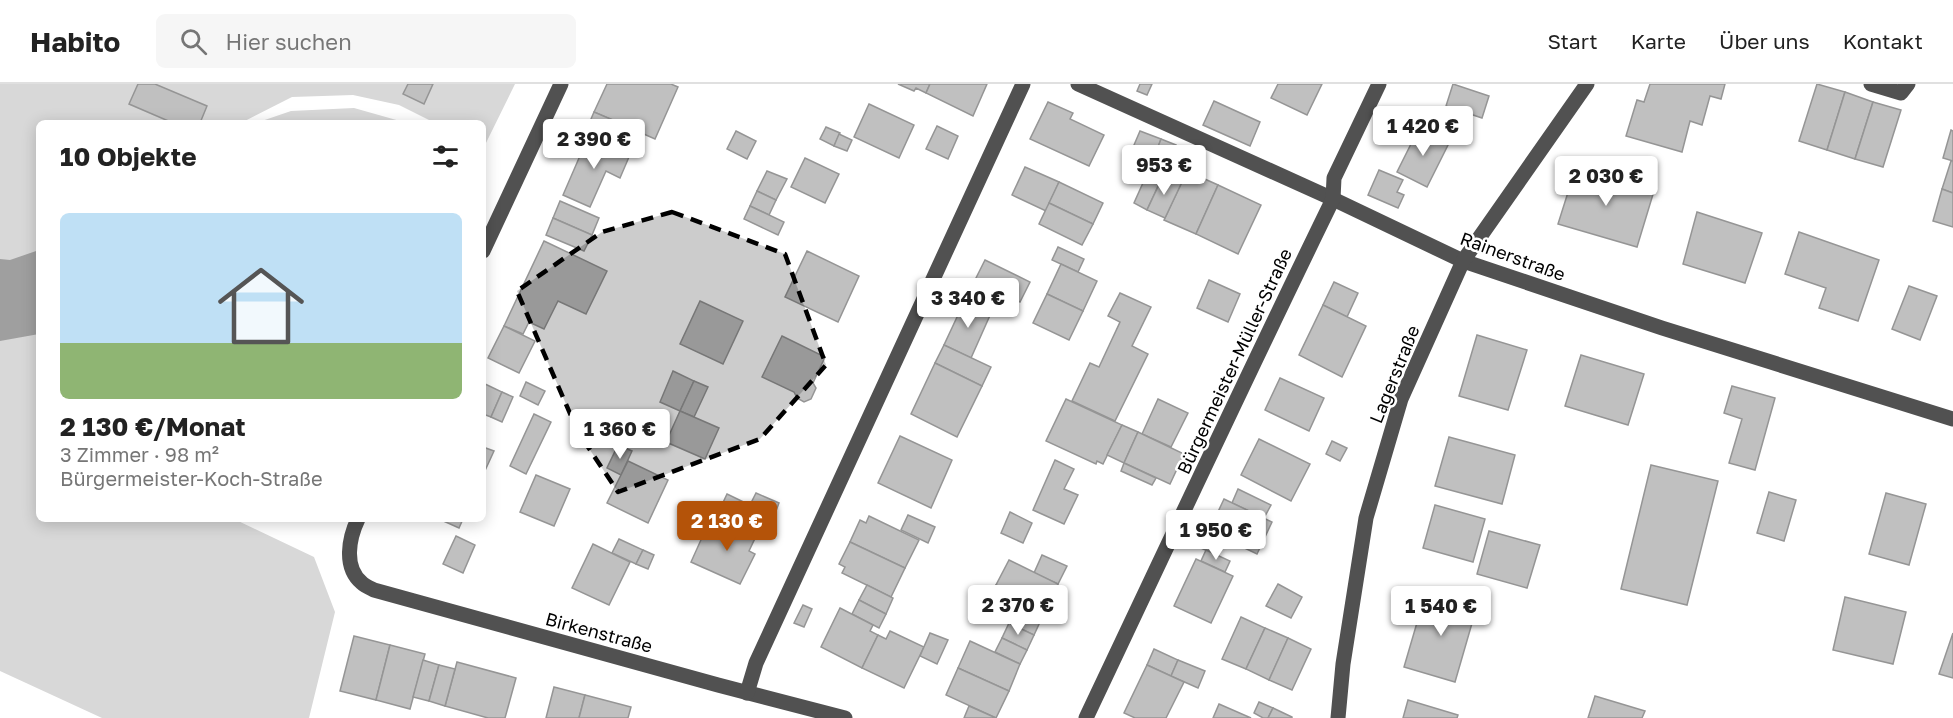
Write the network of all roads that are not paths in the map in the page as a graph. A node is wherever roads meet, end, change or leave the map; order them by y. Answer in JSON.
{"nodes":[{"id":1,"x":561,"y":84,"type":"edge"},
{"id":2,"x":1023,"y":84,"type":"edge"},
{"id":3,"x":1078,"y":84,"type":"edge"},
{"id":4,"x":1379,"y":84,"type":"edge"},
{"id":5,"x":1587,"y":84,"type":"edge"},
{"id":6,"x":1871,"y":84,"type":"edge"},
{"id":7,"x":1908,"y":84,"type":"edge"},
{"id":8,"x":1333,"y":199,"type":"junction"},
{"id":9,"x":486,"y":245,"type":"edge"},
{"id":10,"x":1462,"y":261,"type":"junction"},
{"id":11,"x":1953,"y":419,"type":"edge"},
{"id":12,"x":357,"y":522,"type":"edge"},
{"id":13,"x":747,"y":693,"type":"junction"},
{"id":14,"x":845,"y":718,"type":"edge"},
{"id":15,"x":1086,"y":718,"type":"edge"},
{"id":16,"x":1338,"y":718,"type":"edge"}],
"edges":[{"from":1,"to":9,"type":"street"},
{"from":2,"to":13,"type":"street"},
{"from":3,"to":8,"type":"street","name":"Rainerstraße"},
{"from":4,"to":8,"type":"street","name":"Bürgermeister-Müller-Straße"},
{"from":5,"to":10,"type":"street","name":"Lagerstraße"},
{"from":6,"to":7,"type":"street"},
{"from":8,"to":10,"type":"street","name":"Rainerstraße"},
{"from":8,"to":15,"type":"street","name":"Bürgermeister-Müller-Straße"},
{"from":10,"to":11,"type":"street","name":"Rainerstraße"},
{"from":10,"to":16,"type":"street","name":"Lagerstraße"},
{"from":12,"to":13,"type":"street","name":"Birkenstraße"},
{"from":13,"to":14,"type":"street","name":"Birkenstraße"}]}
